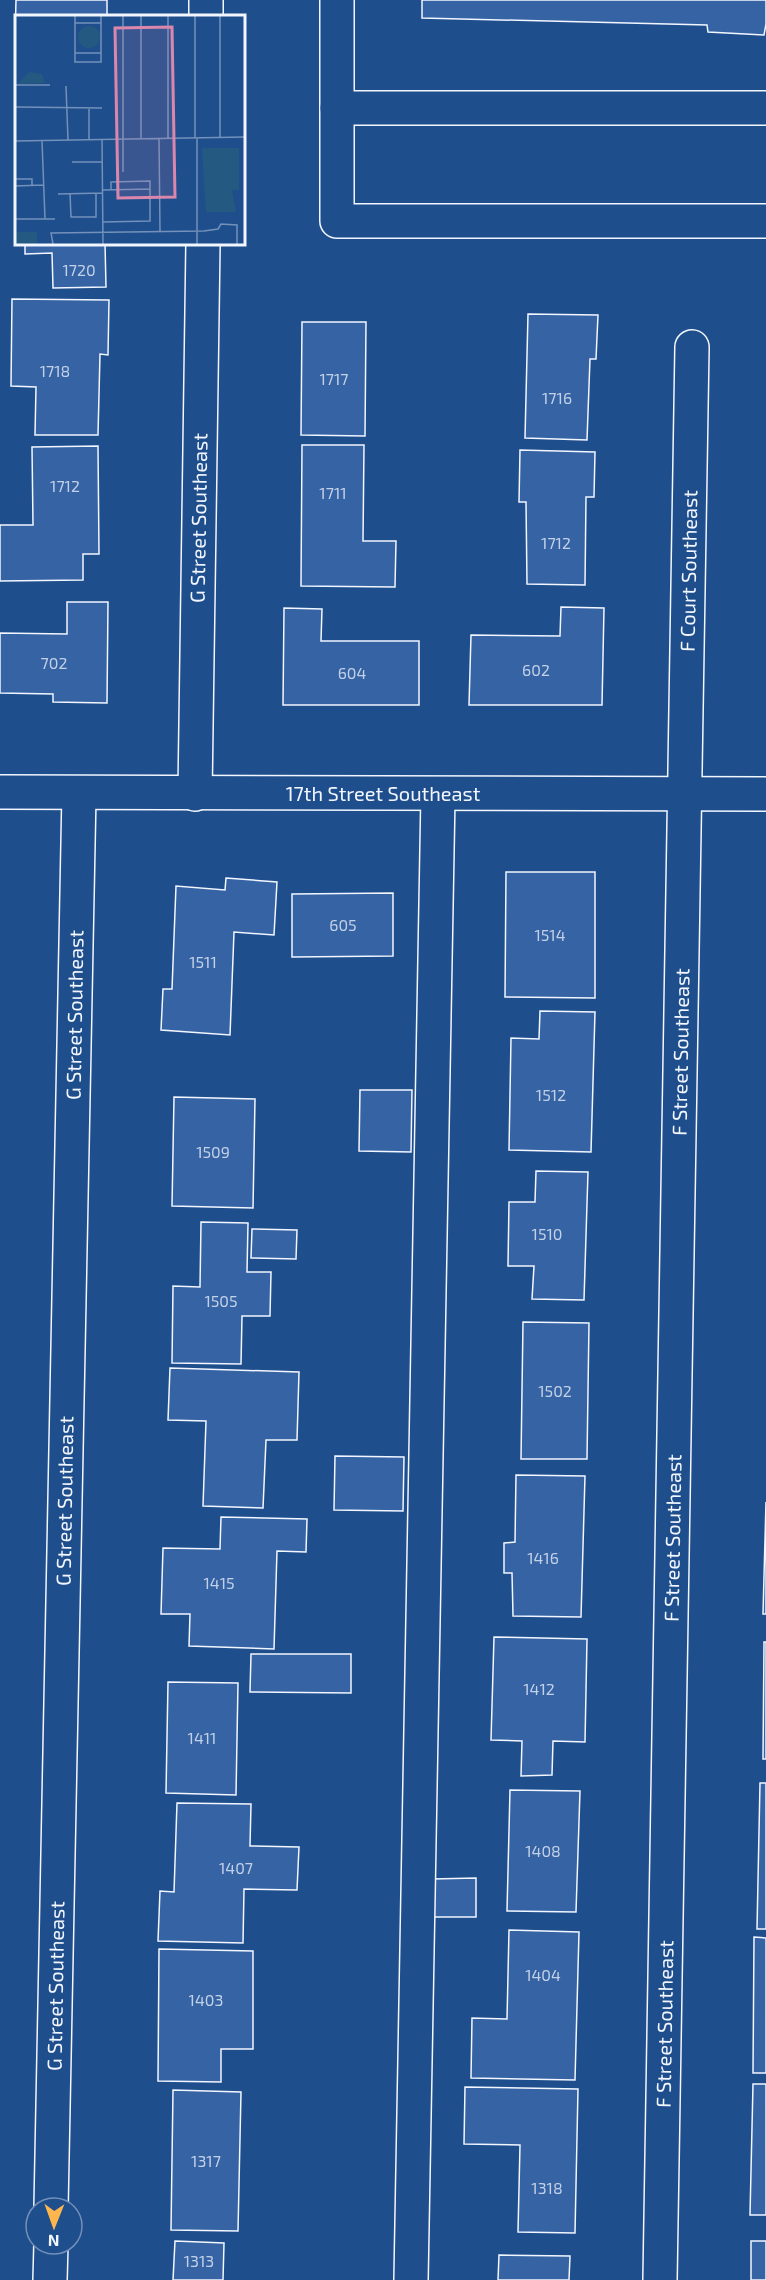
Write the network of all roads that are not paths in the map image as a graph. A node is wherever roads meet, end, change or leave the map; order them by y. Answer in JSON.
{"nodes":[{"id":1,"x":337,"y":0,"type":"edge"},
{"id":2,"x":337,"y":108,"type":"junction"},
{"id":3,"x":766,"y":108,"type":"edge"},
{"id":4,"x":766,"y":221,"type":"edge"},
{"id":5,"x":203,"y":244,"type":"edge"},
{"id":6,"x":693,"y":347,"type":"dead end"},
{"id":7,"x":0,"y":792,"type":"edge"},
{"id":8,"x":79,"y":793,"type":"junction"},
{"id":9,"x":195,"y":794,"type":"junction"},
{"id":10,"x":766,"y":794,"type":"edge"},
{"id":11,"x":438,"y":795,"type":"junction"},
{"id":12,"x":686,"y":795,"type":"junction"},
{"id":13,"x":51,"y":2196,"type":"edge"},
{"id":14,"x":51,"y":2256,"type":"edge"},
{"id":15,"x":50,"y":2280,"type":"edge"},
{"id":16,"x":411,"y":2280,"type":"edge"},
{"id":17,"x":660,"y":2280,"type":"edge"}],
"edges":[{"from":1,"to":2,"type":"street"},
{"from":2,"to":3,"type":"street"},
{"from":2,"to":4,"type":"street"},
{"from":5,"to":9,"type":"street","name":"G Street Southeast"},
{"from":6,"to":12,"type":"street","name":"F Court Southeast"},
{"from":7,"to":8,"type":"street","name":"17th Street Southeast"},
{"from":8,"to":9,"type":"street","name":"17th Street Southeast"},
{"from":8,"to":13,"type":"street","name":"G Street Southeast"},
{"from":9,"to":11,"type":"street","name":"17th Street Southeast"},
{"from":10,"to":12,"type":"street","name":"17th Street Southeast"},
{"from":11,"to":12,"type":"street","name":"17th Street Southeast"},
{"from":11,"to":16,"type":"street"},
{"from":12,"to":17,"type":"street","name":"F Street Southeast"},
{"from":14,"to":15,"type":"street"}]}
